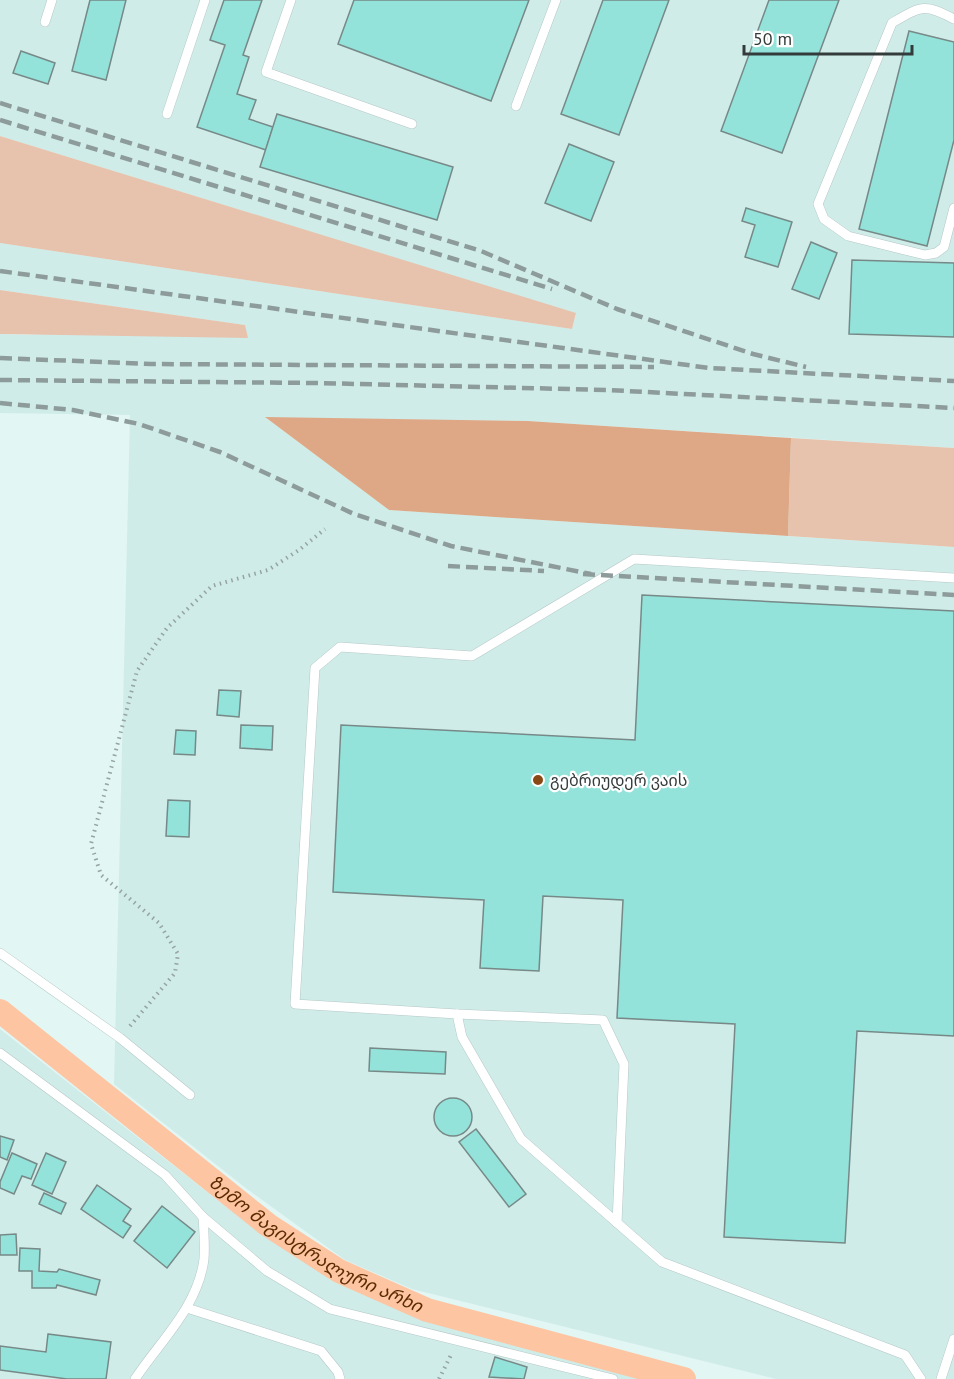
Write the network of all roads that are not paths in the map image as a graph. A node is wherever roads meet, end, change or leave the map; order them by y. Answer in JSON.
{"nodes":[{"id":1,"x":52,"y":0,"type":"edge"},
{"id":2,"x":205,"y":0,"type":"edge"},
{"id":3,"x":291,"y":0,"type":"edge"},
{"id":4,"x":556,"y":0,"type":"edge"},
{"id":5,"x":934,"y":4,"type":"edge"},
{"id":6,"x":954,"y":19,"type":"edge"},
{"id":7,"x":45,"y":22,"type":"dead end"},
{"id":8,"x":516,"y":106,"type":"dead end"},
{"id":9,"x":167,"y":114,"type":"dead end"},
{"id":10,"x":412,"y":124,"type":"dead end"},
{"id":11,"x":954,"y":208,"type":"edge"},
{"id":12,"x":954,"y":578,"type":"edge"},
{"id":13,"x":0,"y":953,"type":"edge"},
{"id":14,"x":457,"y":1014,"type":"junction"},
{"id":15,"x":0,"y":1053,"type":"edge"},
{"id":16,"x":190,"y":1095,"type":"dead end"},
{"id":17,"x":203,"y":1217,"type":"junction"},
{"id":18,"x":617,"y":1222,"type":"junction"},
{"id":19,"x":188,"y":1308,"type":"junction"},
{"id":20,"x":954,"y":1339,"type":"edge"},
{"id":21,"x":135,"y":1379,"type":"edge"},
{"id":22,"x":340,"y":1379,"type":"edge"},
{"id":23,"x":613,"y":1379,"type":"edge"},
{"id":24,"x":921,"y":1379,"type":"edge"},
{"id":25,"x":941,"y":1379,"type":"edge"}],
"edges":[{"from":1,"to":7,"type":"lane"},
{"from":2,"to":9,"type":"lane"},
{"from":3,"to":10,"type":"lane"},
{"from":4,"to":8,"type":"lane"},
{"from":5,"to":6,"type":"lane"},
{"from":5,"to":11,"type":"lane"},
{"from":12,"to":14,"type":"lane"},
{"from":13,"to":16,"type":"lane"},
{"from":14,"to":18,"type":"lane"},
{"from":14,"to":18,"type":"lane"},
{"from":15,"to":17,"type":"lane"},
{"from":17,"to":19,"type":"lane"},
{"from":17,"to":23,"type":"lane"},
{"from":18,"to":24,"type":"lane"},
{"from":19,"to":21,"type":"lane"},
{"from":19,"to":22,"type":"lane"},
{"from":20,"to":25,"type":"lane"}]}
